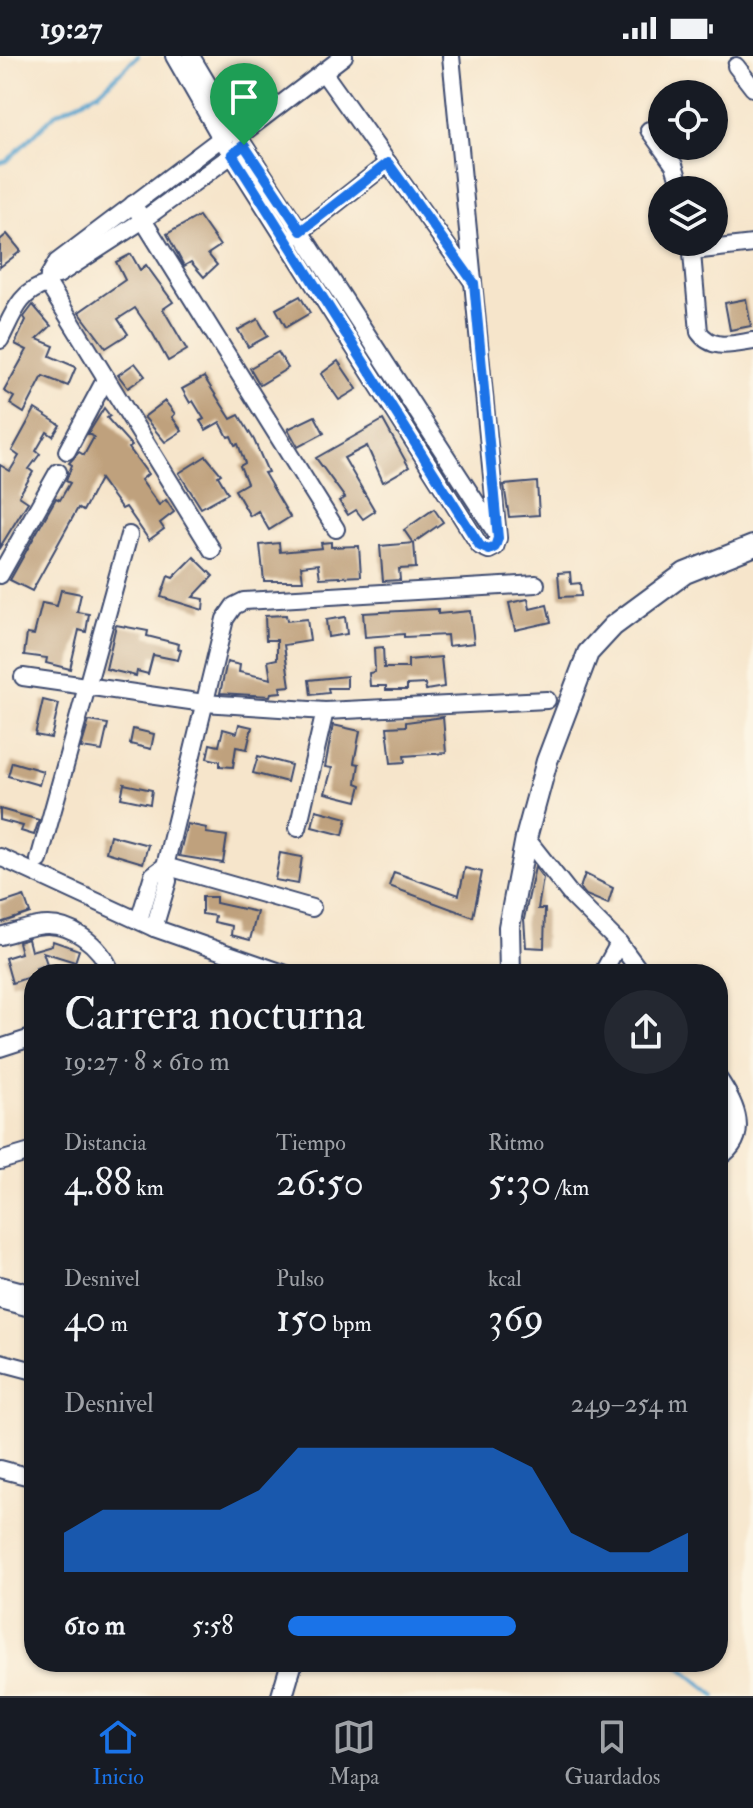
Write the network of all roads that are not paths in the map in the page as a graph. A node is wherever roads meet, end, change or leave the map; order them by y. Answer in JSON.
{"nodes":[{"id":1,"x":174,"y":56,"type":"edge"},
{"id":2,"x":191,"y":56,"type":"edge"},
{"id":3,"x":344,"y":56,"type":"edge"},
{"id":4,"x":451,"y":56,"type":"edge"},
{"id":5,"x":736,"y":66,"type":"dead end"},
{"id":6,"x":323,"y":72,"type":"junction"},
{"id":7,"x":753,"y":88,"type":"edge"},
{"id":8,"x":236,"y":139,"type":"junction"},
{"id":9,"x":388,"y":163,"type":"junction"},
{"id":10,"x":133,"y":204,"type":"junction"},
{"id":11,"x":143,"y":220,"type":"junction"},
{"id":12,"x":301,"y":231,"type":"junction"},
{"id":13,"x":288,"y":242,"type":"junction"},
{"id":14,"x":753,"y":244,"type":"edge"},
{"id":15,"x":728,"y":245,"type":"edge"},
{"id":16,"x":693,"y":256,"type":"edge"},
{"id":17,"x":49,"y":280,"type":"junction"},
{"id":18,"x":474,"y":283,"type":"junction"},
{"id":19,"x":0,"y":340,"type":"edge"},
{"id":20,"x":753,"y":341,"type":"edge"},
{"id":21,"x":106,"y":378,"type":"junction"},
{"id":22,"x":67,"y":451,"type":"dead end"},
{"id":23,"x":58,"y":472,"type":"dead end"},
{"id":24,"x":336,"y":529,"type":"dead end"},
{"id":25,"x":129,"y":535,"type":"dead end"},
{"id":26,"x":498,"y":538,"type":"junction"},
{"id":27,"x":753,"y":546,"type":"edge"},
{"id":28,"x":212,"y":550,"type":"dead end"},
{"id":29,"x":0,"y":575,"type":"edge"},
{"id":30,"x":536,"y":584,"type":"dead end"},
{"id":31,"x":23,"y":677,"type":"dead end"},
{"id":32,"x":89,"y":687,"type":"junction"},
{"id":33,"x":547,"y":700,"type":"dead end"},
{"id":34,"x":204,"y":703,"type":"junction"},
{"id":35,"x":325,"y":711,"type":"junction"},
{"id":36,"x":298,"y":828,"type":"dead end"},
{"id":37,"x":526,"y":838,"type":"junction"},
{"id":38,"x":0,"y":857,"type":"edge"},
{"id":39,"x":39,"y":860,"type":"dead end"},
{"id":40,"x":165,"y":866,"type":"junction"},
{"id":41,"x":312,"y":908,"type":"dead end"},
{"id":42,"x":146,"y":924,"type":"junction"},
{"id":43,"x":0,"y":936,"type":"edge"},
{"id":44,"x":619,"y":943,"type":"junction"},
{"id":45,"x":108,"y":964,"type":"edge"},
{"id":46,"x":250,"y":964,"type":"edge"},
{"id":47,"x":510,"y":964,"type":"edge"},
{"id":48,"x":607,"y":964,"type":"edge"},
{"id":49,"x":635,"y":964,"type":"edge"},
{"id":50,"x":24,"y":1040,"type":"edge"},
{"id":51,"x":0,"y":1048,"type":"edge"},
{"id":52,"x":728,"y":1092,"type":"edge"},
{"id":53,"x":728,"y":1150,"type":"edge"},
{"id":54,"x":24,"y":1154,"type":"edge"},
{"id":55,"x":0,"y":1161,"type":"edge"},
{"id":56,"x":0,"y":1285,"type":"edge"},
{"id":57,"x":24,"y":1291,"type":"edge"},
{"id":58,"x":0,"y":1300,"type":"edge"},
{"id":59,"x":24,"y":1306,"type":"edge"},
{"id":60,"x":0,"y":1362,"type":"edge"},
{"id":61,"x":24,"y":1368,"type":"edge"},
{"id":62,"x":0,"y":1469,"type":"edge"},
{"id":63,"x":24,"y":1475,"type":"edge"},
{"id":64,"x":289,"y":1672,"type":"edge"},
{"id":65,"x":282,"y":1696,"type":"edge"}],
"edges":[{"from":1,"to":8,"type":"street"},
{"from":2,"to":8,"type":"street"},
{"from":3,"to":6,"type":"street"},
{"from":4,"to":18,"type":"street"},
{"from":5,"to":7,"type":"street"},
{"from":6,"to":8,"type":"street"},
{"from":6,"to":9,"type":"street"},
{"from":8,"to":10,"type":"street"},
{"from":8,"to":11,"type":"street"},
{"from":8,"to":12,"type":"street"},
{"from":8,"to":13,"type":"street"},
{"from":9,"to":12,"type":"street"},
{"from":9,"to":18,"type":"street"},
{"from":10,"to":11,"type":"street"},
{"from":10,"to":17,"type":"street"},
{"from":11,"to":17,"type":"street"},
{"from":11,"to":24,"type":"street"},
{"from":12,"to":13,"type":"street"},
{"from":12,"to":26,"type":"street"},
{"from":13,"to":26,"type":"street"},
{"from":14,"to":15,"type":"street"},
{"from":16,"to":20,"type":"street"},
{"from":17,"to":19,"type":"street"},
{"from":17,"to":21,"type":"street"},
{"from":18,"to":26,"type":"street"},
{"from":21,"to":22,"type":"street"},
{"from":21,"to":28,"type":"street"},
{"from":23,"to":29,"type":"street"},
{"from":25,"to":32,"type":"street"},
{"from":27,"to":37,"type":"main road"},
{"from":30,"to":34,"type":"street"},
{"from":31,"to":32,"type":"street"},
{"from":32,"to":34,"type":"street"},
{"from":32,"to":39,"type":"street"},
{"from":33,"to":35,"type":"street"},
{"from":34,"to":35,"type":"street"},
{"from":34,"to":40,"type":"street"},
{"from":35,"to":36,"type":"street"},
{"from":37,"to":44,"type":"street"},
{"from":37,"to":47,"type":"main road"},
{"from":38,"to":42,"type":"street"},
{"from":40,"to":41,"type":"street"},
{"from":40,"to":42,"type":"street"},
{"from":42,"to":46,"type":"street"},
{"from":43,"to":45,"type":"street"},
{"from":44,"to":48,"type":"street"},
{"from":44,"to":49,"type":"street"},
{"from":50,"to":51,"type":"street"},
{"from":52,"to":53,"type":"street"},
{"from":54,"to":55,"type":"street"},
{"from":56,"to":57,"type":"street"},
{"from":58,"to":59,"type":"street"},
{"from":60,"to":61,"type":"street"},
{"from":62,"to":63,"type":"street"},
{"from":64,"to":65,"type":"main road"}]}
